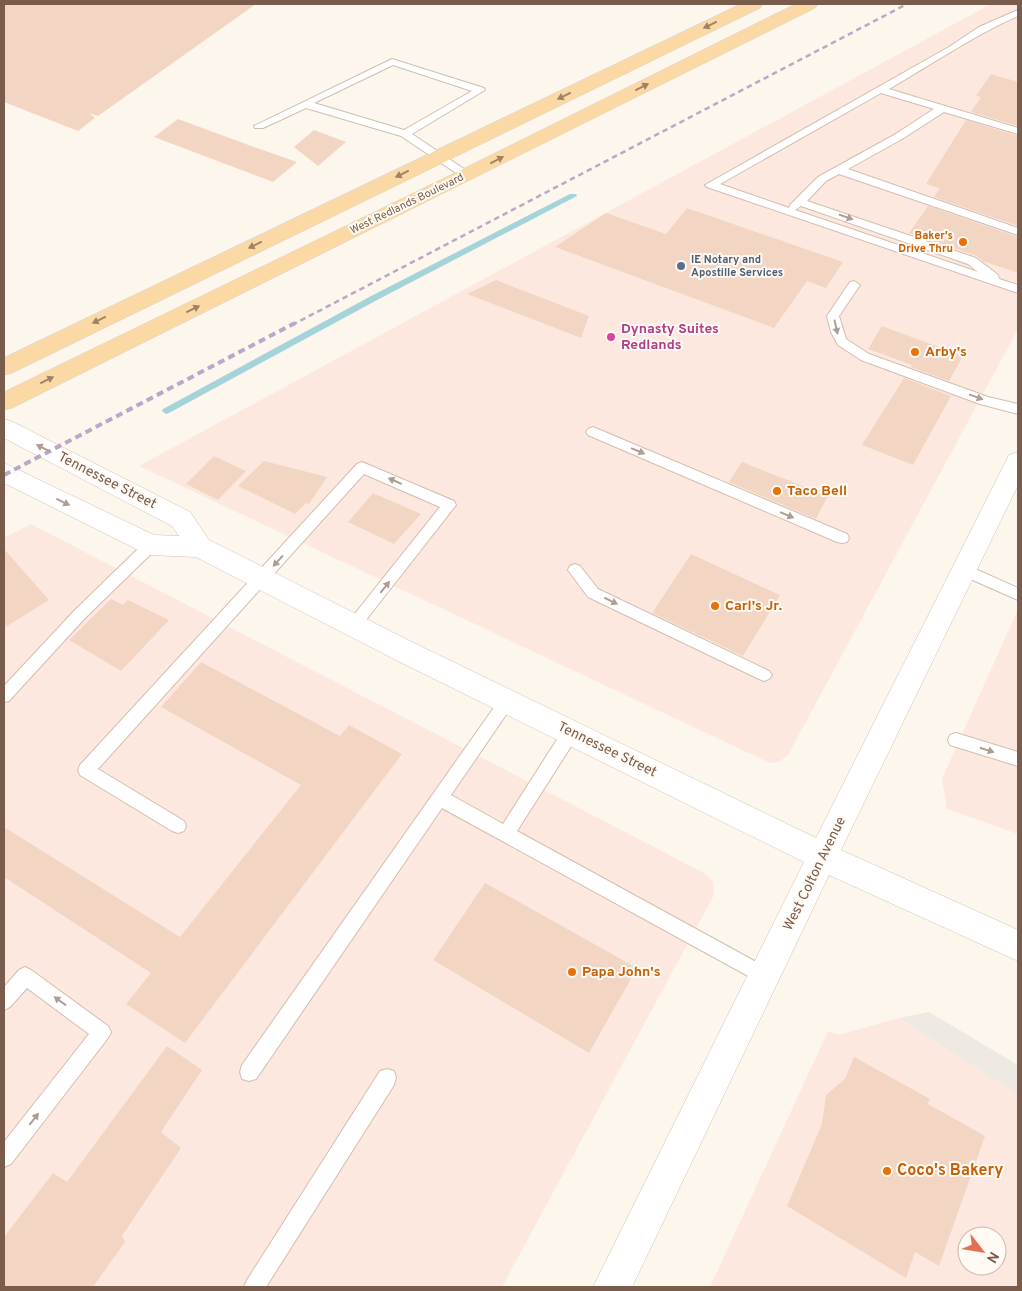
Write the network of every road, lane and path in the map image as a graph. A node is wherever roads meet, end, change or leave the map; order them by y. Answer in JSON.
{"nodes":[{"id":1,"x":754,"y":4,"type":"edge"},
{"id":2,"x":809,"y":4,"type":"edge"},
{"id":3,"x":1018,"y":13,"type":"edge"},
{"id":4,"x":879,"y":89,"type":"junction"},
{"id":5,"x":304,"y":104,"type":"junction"},
{"id":6,"x":943,"y":108,"type":"junction"},
{"id":7,"x":259,"y":126,"type":"dead end"},
{"id":8,"x":1018,"y":131,"type":"edge"},
{"id":9,"x":405,"y":134,"type":"junction"},
{"id":10,"x":439,"y":156,"type":"junction"},
{"id":11,"x":839,"y":170,"type":"junction"},
{"id":12,"x":466,"y":175,"type":"junction"},
{"id":13,"x":800,"y":202,"type":"junction"},
{"id":14,"x":790,"y":212,"type":"junction"},
{"id":15,"x":1018,"y":232,"type":"edge"},
{"id":16,"x":998,"y":282,"type":"junction"},
{"id":17,"x":854,"y":285,"type":"dead end"},
{"id":18,"x":1018,"y":289,"type":"edge"},
{"id":19,"x":4,"y":366,"type":"edge"},
{"id":20,"x":4,"y":402,"type":"edge"},
{"id":21,"x":1018,"y":409,"type":"edge"},
{"id":22,"x":4,"y":428,"type":"edge"},
{"id":23,"x":593,"y":432,"type":"dead end"},
{"id":24,"x":1018,"y":461,"type":"edge"},
{"id":25,"x":4,"y":472,"type":"edge"},
{"id":26,"x":842,"y":538,"type":"dead end"},
{"id":27,"x":151,"y":546,"type":"junction"},
{"id":28,"x":200,"y":547,"type":"junction"},
{"id":29,"x":575,"y":570,"type":"dead end"},
{"id":30,"x":964,"y":570,"type":"junction"},
{"id":31,"x":261,"y":579,"type":"junction"},
{"id":32,"x":1018,"y":594,"type":"edge"},
{"id":33,"x":354,"y":625,"type":"junction"},
{"id":34,"x":764,"y":675,"type":"dead end"},
{"id":35,"x":4,"y":696,"type":"edge"},
{"id":36,"x":507,"y":701,"type":"junction"},
{"id":37,"x":571,"y":732,"type":"junction"},
{"id":38,"x":956,"y":740,"type":"dead end"},
{"id":39,"x":1018,"y":760,"type":"edge"},
{"id":40,"x":440,"y":798,"type":"junction"},
{"id":41,"x":178,"y":826,"type":"dead end"},
{"id":42,"x":506,"y":834,"type":"junction"},
{"id":43,"x":824,"y":856,"type":"junction"},
{"id":44,"x":1018,"y":946,"type":"edge"},
{"id":45,"x":765,"y":976,"type":"junction"},
{"id":46,"x":4,"y":1001,"type":"edge"},
{"id":47,"x":248,"y":1072,"type":"dead end"},
{"id":48,"x":387,"y":1078,"type":"dead end"},
{"id":49,"x":4,"y":1157,"type":"edge"},
{"id":50,"x":254,"y":1287,"type":"edge"},
{"id":51,"x":612,"y":1287,"type":"edge"}],
"edges":[{"from":1,"to":10,"type":"main road","one_way":true},
{"from":12,"to":2,"type":"main road","name":"West Redlands Boulevard","one_way":true},
{"from":3,"to":4,"type":"lane"},
{"from":4,"to":6,"type":"lane"},
{"from":4,"to":14,"type":"lane"},
{"from":5,"to":7,"type":"lane"},
{"from":5,"to":9,"type":"lane"},
{"from":5,"to":9,"type":"lane"},
{"from":6,"to":8,"type":"lane"},
{"from":6,"to":11,"type":"lane"},
{"from":9,"to":10,"type":"lane"},
{"from":10,"to":12,"type":"lane"},
{"from":10,"to":19,"type":"main road","one_way":true},
{"from":11,"to":13,"type":"lane"},
{"from":11,"to":15,"type":"lane"},
{"from":20,"to":12,"type":"main road","name":"West Redlands Boulevard","one_way":true},
{"from":13,"to":14,"type":"lane"},
{"from":13,"to":16,"type":"lane","one_way":true},
{"from":14,"to":16,"type":"lane"},
{"from":16,"to":18,"type":"lane"},
{"from":17,"to":21,"type":"lane","one_way":true},
{"from":28,"to":22,"type":"main road","name":"Tennessee Street","one_way":true},
{"from":23,"to":26,"type":"lane","one_way":true},
{"from":24,"to":30,"type":"main road","name":"West Colton Avenue"},
{"from":25,"to":27,"type":"main road","name":"Tennessee Street","one_way":true},
{"from":27,"to":28,"type":"main road","name":"Tennessee Street"},
{"from":27,"to":35,"type":"lane"},
{"from":28,"to":31,"type":"main road","name":"Tennessee Street"},
{"from":29,"to":34,"type":"lane","one_way":true},
{"from":30,"to":32,"type":"lane"},
{"from":30,"to":43,"type":"main road","name":"West Colton Avenue"},
{"from":31,"to":33,"type":"main road","name":"Tennessee Street"},
{"from":33,"to":31,"type":"lane","one_way":true},
{"from":31,"to":41,"type":"lane"},
{"from":33,"to":36,"type":"main road","name":"Tennessee Street"},
{"from":36,"to":37,"type":"main road","name":"Tennessee Street"},
{"from":36,"to":40,"type":"lane"},
{"from":37,"to":42,"type":"lane"},
{"from":37,"to":43,"type":"main road","name":"Tennessee Street"},
{"from":38,"to":39,"type":"lane","one_way":true},
{"from":40,"to":42,"type":"lane"},
{"from":40,"to":47,"type":"lane"},
{"from":42,"to":45,"type":"lane"},
{"from":43,"to":44,"type":"main road","name":"Tennessee Street"},
{"from":43,"to":45,"type":"main road","name":"West Colton Avenue"},
{"from":45,"to":51,"type":"main road","name":"West Colton Avenue"},
{"from":49,"to":46,"type":"lane","one_way":true},
{"from":48,"to":50,"type":"lane"}]}
